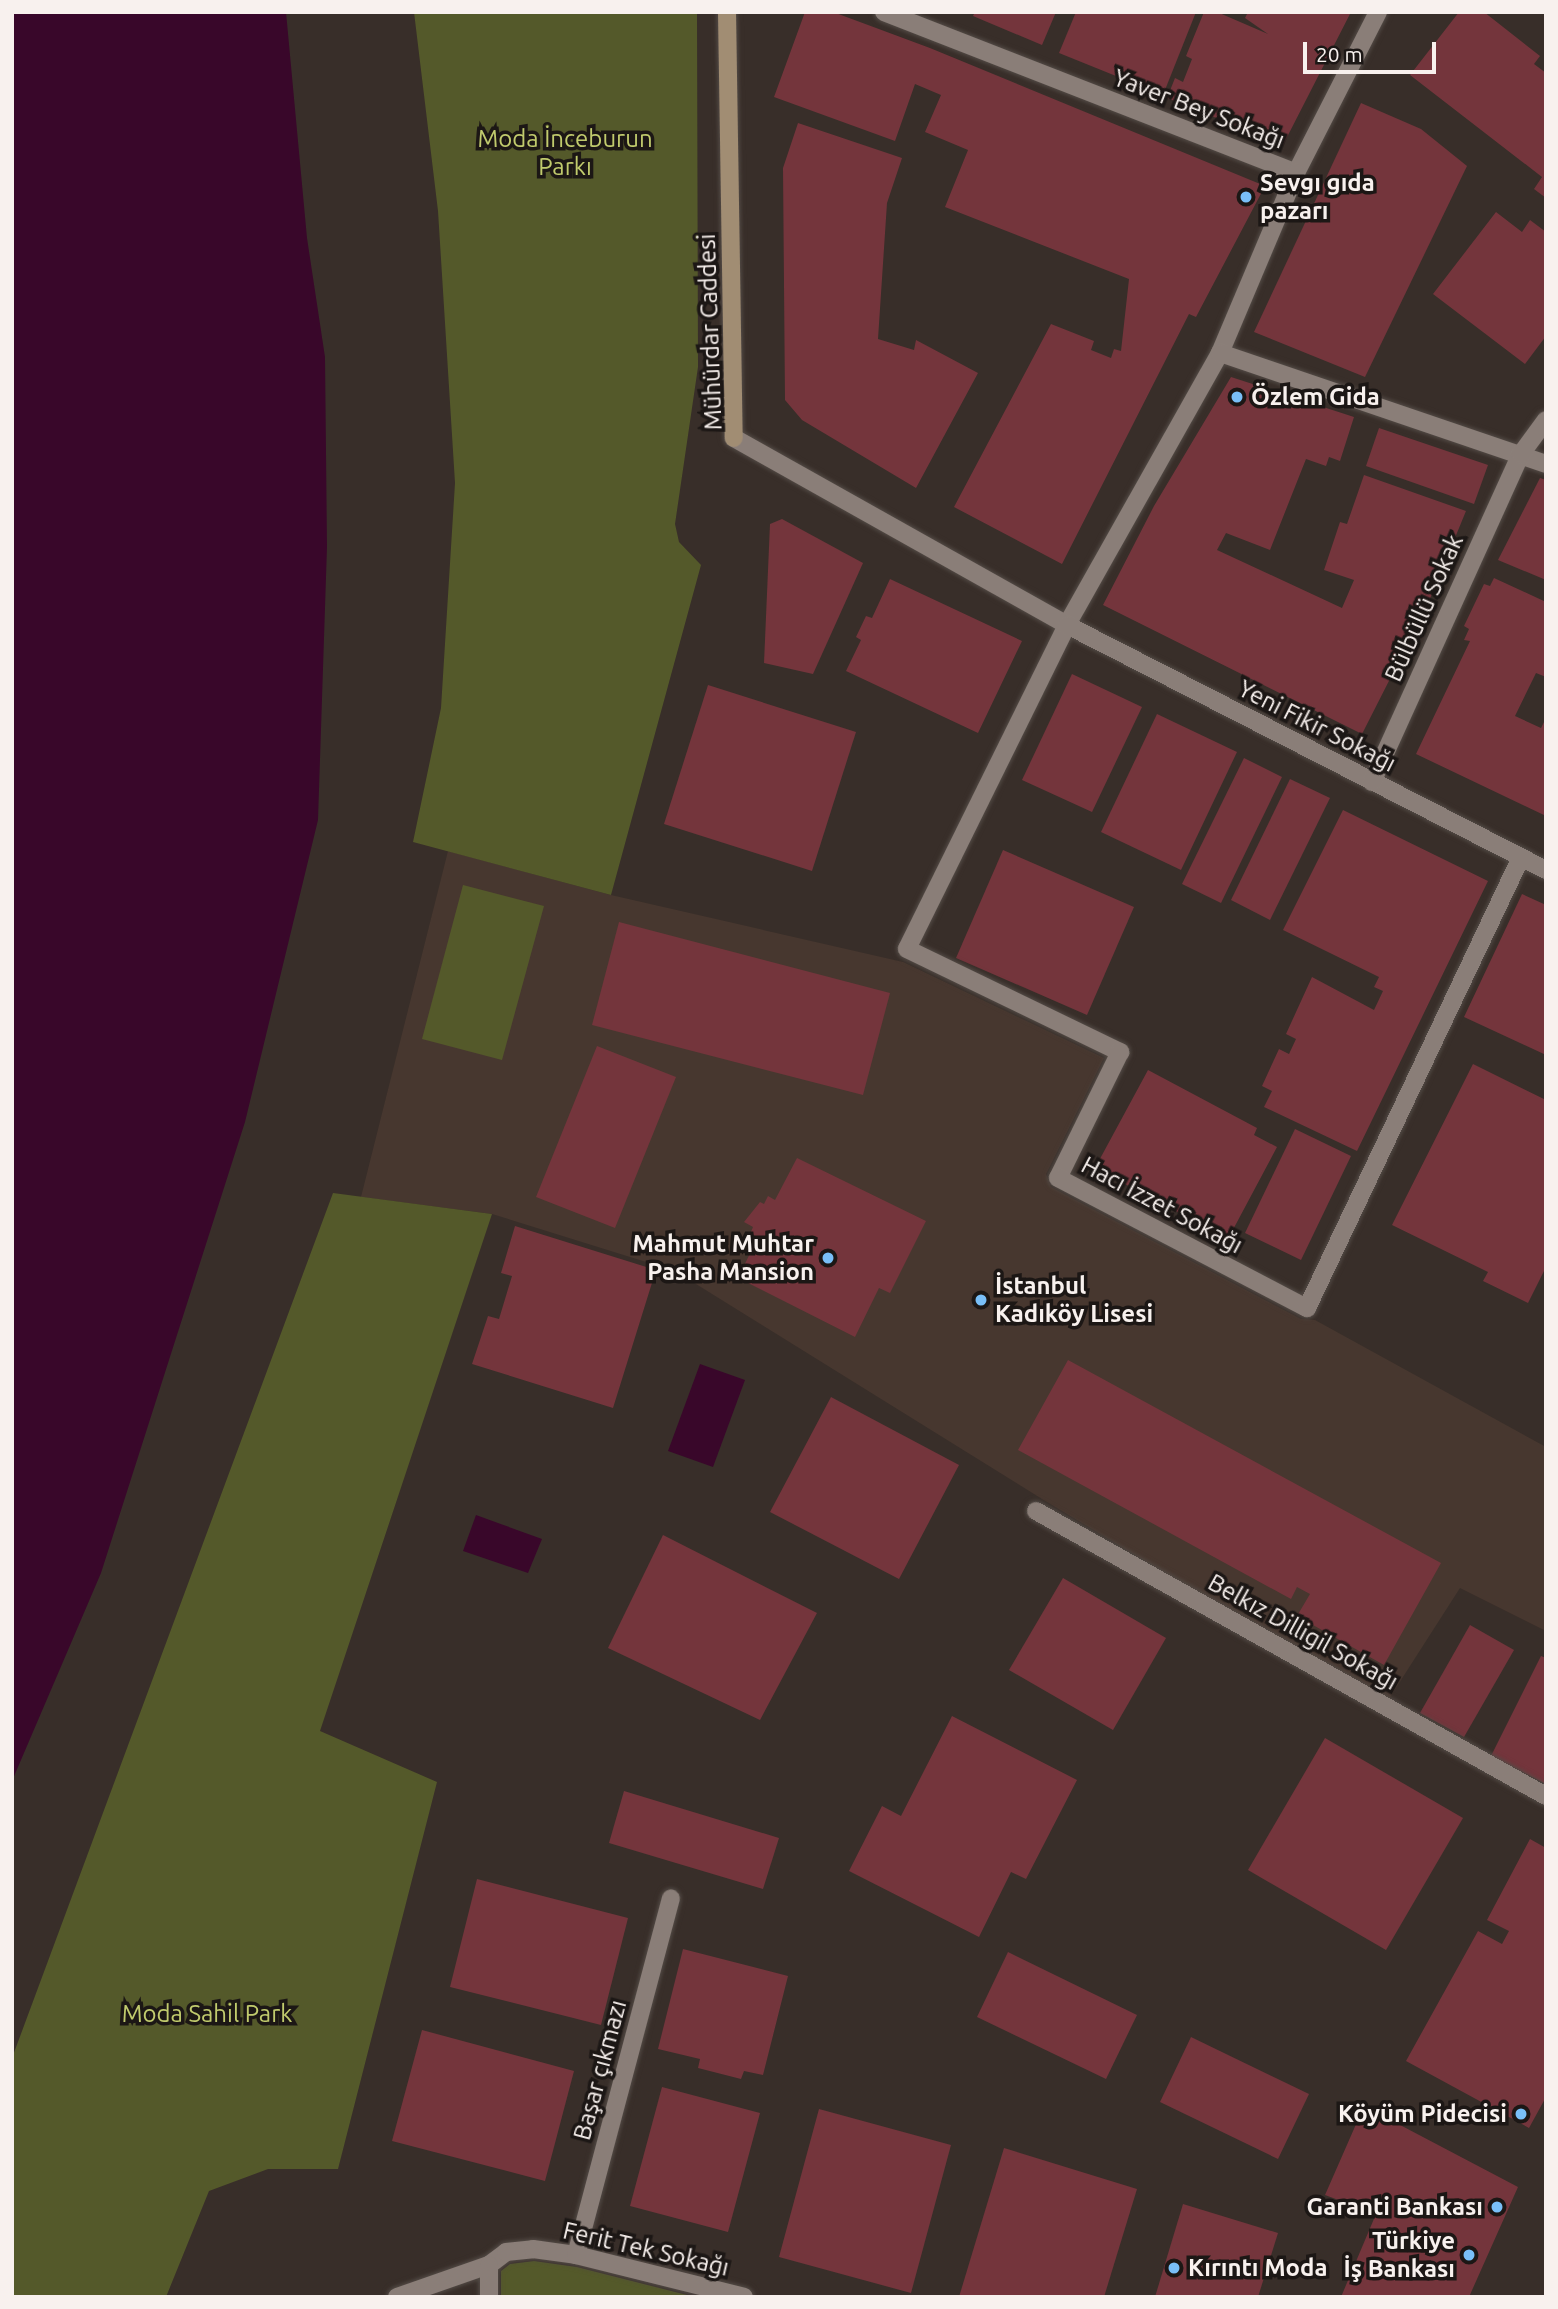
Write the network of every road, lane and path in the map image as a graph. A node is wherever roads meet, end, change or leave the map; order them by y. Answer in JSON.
{"nodes":[{"id":1,"x":727,"y":12,"type":"edge"},
{"id":2,"x":884,"y":12,"type":"edge"},
{"id":3,"x":1378,"y":12,"type":"edge"},
{"id":4,"x":1296,"y":173,"type":"junction"},
{"id":5,"x":1220,"y":353,"type":"junction"},
{"id":6,"x":1546,"y":420,"type":"edge"},
{"id":7,"x":1521,"y":454,"type":"junction"},
{"id":8,"x":1546,"y":464,"type":"edge"},
{"id":9,"x":1067,"y":625,"type":"junction"},
{"id":10,"x":1373,"y":782,"type":"junction"},
{"id":11,"x":1521,"y":858,"type":"junction"},
{"id":12,"x":1546,"y":870,"type":"edge"},
{"id":13,"x":1036,"y":1511,"type":"dead end"},
{"id":14,"x":1546,"y":1796,"type":"edge"},
{"id":15,"x":671,"y":1898,"type":"dead end"},
{"id":16,"x":576,"y":2255,"type":"junction"},
{"id":17,"x":489,"y":2265,"type":"junction"},
{"id":18,"x":397,"y":2297,"type":"edge"},
{"id":19,"x":489,"y":2297,"type":"edge"},
{"id":20,"x":744,"y":2297,"type":"edge"}],
"edges":[{"from":1,"to":9,"type":"street","name":"Mühürdar Caddesi"},
{"from":2,"to":4,"type":"street","name":"Yaver Bey Sokağı"},
{"from":3,"to":4,"type":"street"},
{"from":4,"to":5,"type":"street","name":"Yaver Bey Sokağı"},
{"from":5,"to":7,"type":"street"},
{"from":5,"to":9,"type":"street","name":"Yaver Bey Sokağı"},
{"from":6,"to":7,"type":"street","name":"Bülbüllü Sokak"},
{"from":7,"to":8,"type":"street"},
{"from":7,"to":10,"type":"street","name":"Bülbüllü Sokak"},
{"from":9,"to":10,"type":"street","name":"Yeni Fikir Sokağı"},
{"from":9,"to":11,"type":"street","name":"Hacı İzzet Sokağı"},
{"from":10,"to":11,"type":"street","name":"Yeni Fikir Sokağı"},
{"from":11,"to":12,"type":"street","name":"Yeni Fikir Sokağı"},
{"from":13,"to":14,"type":"street","name":"Belkız Dilligil Sokağı"},
{"from":15,"to":16,"type":"street","name":"Başar çıkmazı"},
{"from":16,"to":17,"type":"street","name":"Ferit Tek Sokağı"},
{"from":16,"to":20,"type":"street","name":"Ferit Tek Sokağı"},
{"from":17,"to":18,"type":"street","name":"Ferit Tek Sokağı"},
{"from":17,"to":19,"type":"street"}]}
